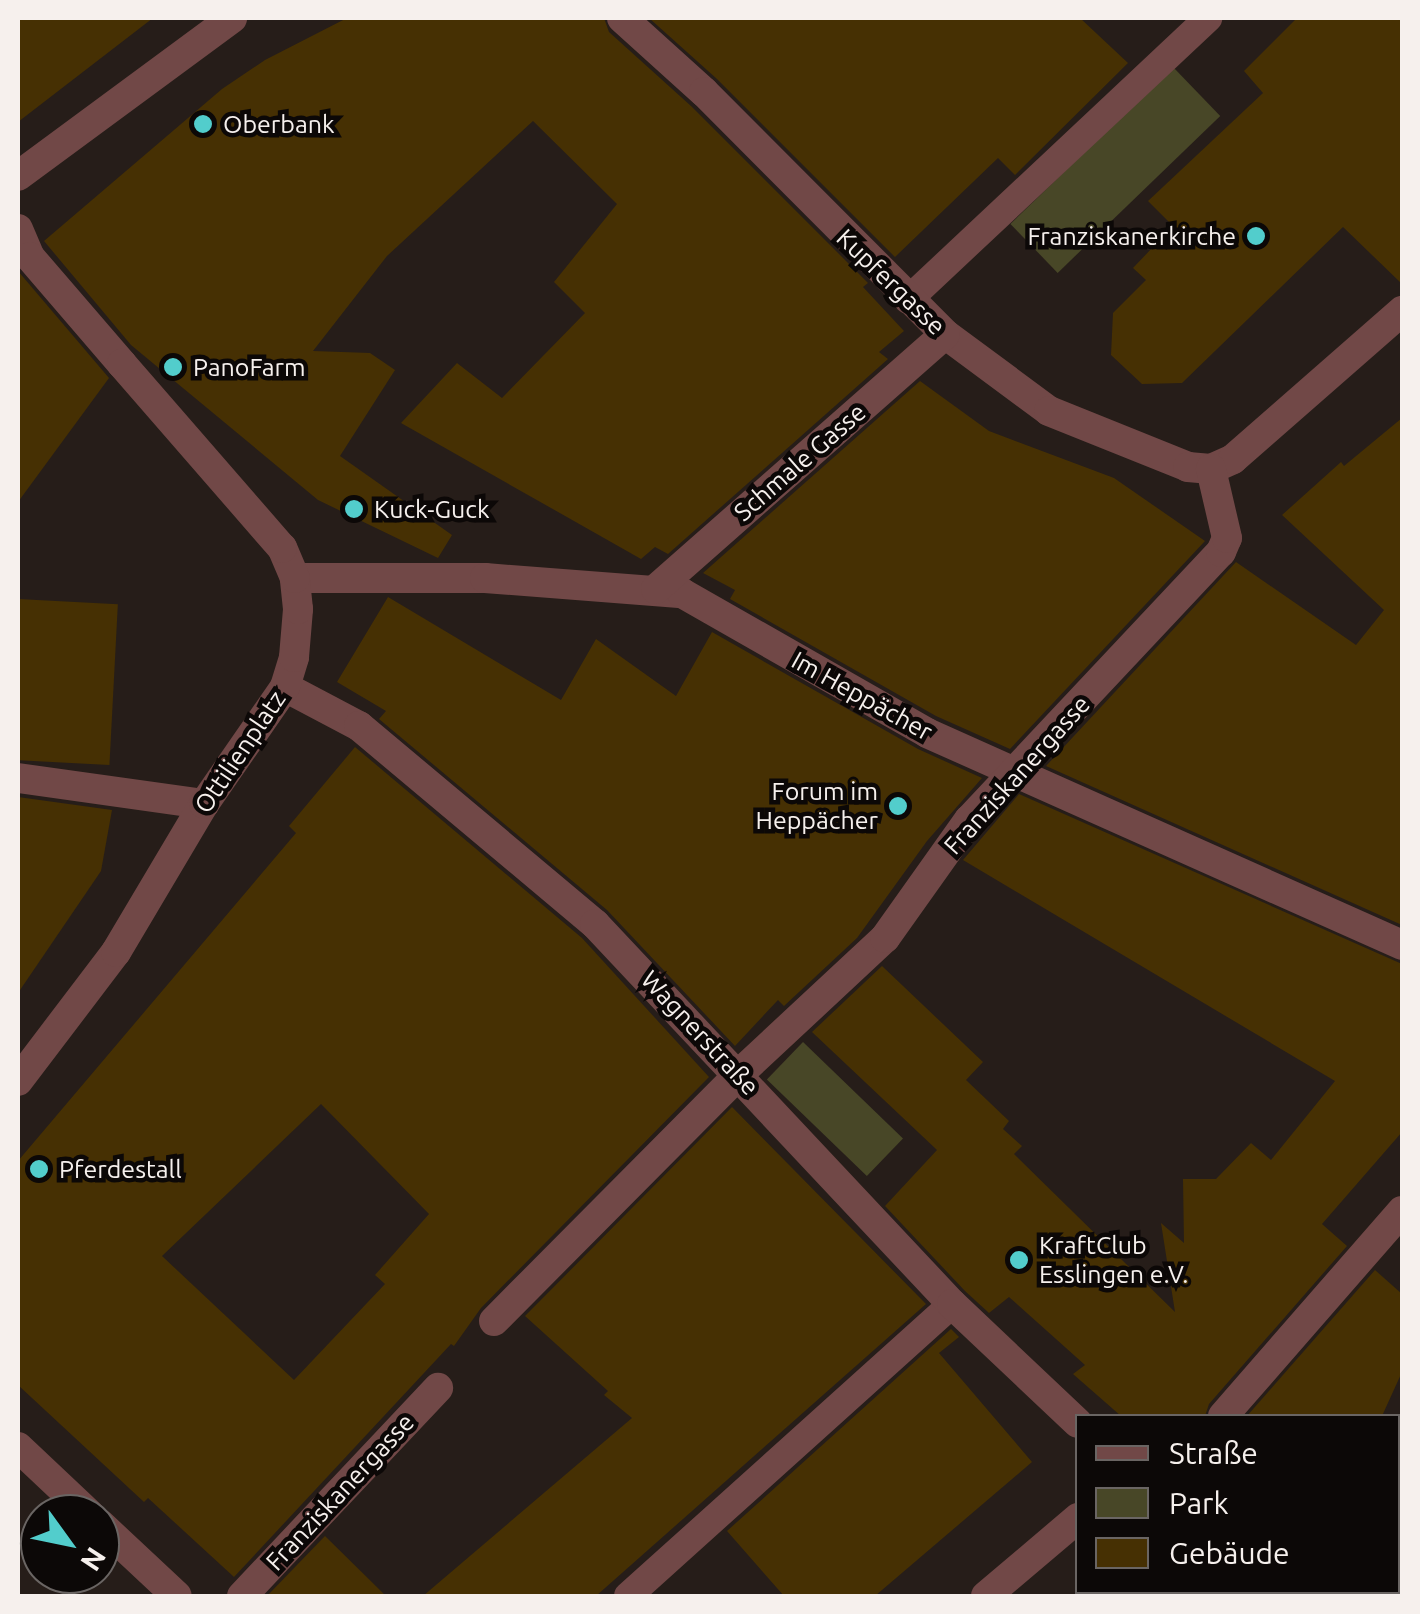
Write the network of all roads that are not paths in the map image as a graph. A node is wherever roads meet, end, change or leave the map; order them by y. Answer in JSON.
{"nodes":[{"id":1,"x":232,"y":18,"type":"edge"},
{"id":2,"x":622,"y":18,"type":"edge"},
{"id":3,"x":1208,"y":18,"type":"edge"},
{"id":4,"x":18,"y":176,"type":"edge"},
{"id":5,"x":18,"y":229,"type":"edge"},
{"id":6,"x":908,"y":300,"type":"junction"},
{"id":7,"x":1402,"y":311,"type":"edge"},
{"id":8,"x":945,"y":334,"type":"junction"},
{"id":9,"x":1211,"y":469,"type":"junction"},
{"id":10,"x":294,"y":578,"type":"junction"},
{"id":11,"x":656,"y":589,"type":"junction"},
{"id":12,"x":284,"y":687,"type":"junction"},
{"id":13,"x":1014,"y":773,"type":"junction"},
{"id":14,"x":18,"y":778,"type":"edge"},
{"id":15,"x":204,"y":804,"type":"junction"},
{"id":16,"x":1402,"y":945,"type":"edge"},
{"id":17,"x":739,"y":1074,"type":"junction"},
{"id":18,"x":18,"y":1081,"type":"edge"},
{"id":19,"x":1402,"y":1211,"type":"edge"},
{"id":20,"x":952,"y":1304,"type":"junction"},
{"id":21,"x":494,"y":1320,"type":"dead end"},
{"id":22,"x":438,"y":1388,"type":"dead end"},
{"id":23,"x":1225,"y":1414,"type":"edge"},
{"id":24,"x":1075,"y":1420,"type":"edge"},
{"id":25,"x":18,"y":1447,"type":"edge"},
{"id":26,"x":68,"y":1494,"type":"edge"},
{"id":27,"x":1075,"y":1521,"type":"edge"},
{"id":28,"x":120,"y":1542,"type":"edge"},
{"id":29,"x":178,"y":1596,"type":"edge"},
{"id":30,"x":242,"y":1596,"type":"edge"},
{"id":31,"x":628,"y":1596,"type":"edge"},
{"id":32,"x":986,"y":1596,"type":"edge"}],
"edges":[{"from":1,"to":4,"type":"street"},
{"from":2,"to":6,"type":"street","name":"Kupfergasse"},
{"from":3,"to":6,"type":"lane"},
{"from":5,"to":10,"type":"street","name":"Ottilienplatz"},
{"from":6,"to":8,"type":"street","name":"Kupfergasse"},
{"from":7,"to":9,"type":"street"},
{"from":8,"to":9,"type":"street","name":"Kupfergasse"},
{"from":8,"to":11,"type":"street","name":"Schmale Gasse"},
{"from":9,"to":13,"type":"street","name":"Franziskanergasse"},
{"from":10,"to":11,"type":"street","name":"Im Heppächer"},
{"from":10,"to":12,"type":"street","name":"Ottilienplatz"},
{"from":11,"to":13,"type":"street","name":"Im Heppächer"},
{"from":12,"to":15,"type":"street","name":"Ottilienplatz"},
{"from":12,"to":17,"type":"street","name":"Wagnerstraße"},
{"from":13,"to":16,"type":"street","name":"Im Heppächer"},
{"from":13,"to":17,"type":"street","name":"Franziskanergasse"},
{"from":14,"to":15,"type":"street"},
{"from":15,"to":18,"type":"street","name":"Ottilienplatz"},
{"from":17,"to":20,"type":"street","name":"Wagnerstraße"},
{"from":17,"to":21,"type":"street","name":"Franziskanergasse"},
{"from":19,"to":23,"type":"street"},
{"from":20,"to":24,"type":"street","name":"Wagnerstraße"},
{"from":20,"to":31,"type":"lane"},
{"from":22,"to":30,"type":"street","name":"Franziskanergasse"},
{"from":25,"to":26,"type":"street"},
{"from":27,"to":32,"type":"street"},
{"from":28,"to":29,"type":"street"}]}
